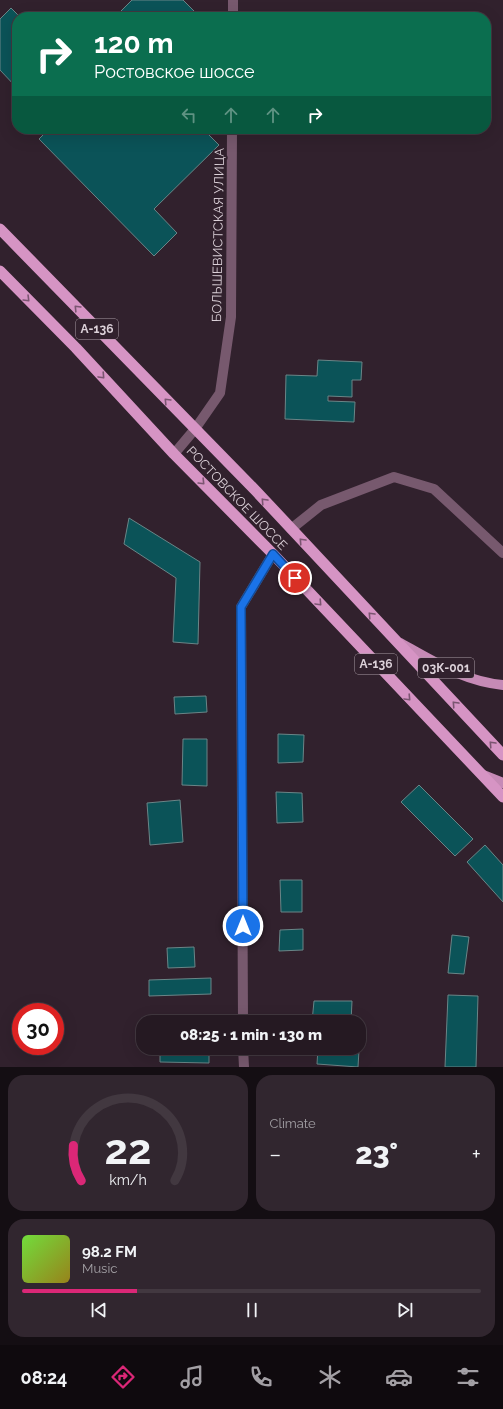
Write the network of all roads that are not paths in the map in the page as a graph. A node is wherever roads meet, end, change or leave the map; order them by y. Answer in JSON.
{"nodes":[{"id":1,"x":233,"y":0,"type":"edge"},
{"id":2,"x":233,"y":12,"type":"edge"},
{"id":3,"x":232,"y":134,"type":"edge"},
{"id":4,"x":0,"y":229,"type":"edge"},
{"id":5,"x":0,"y":271,"type":"edge"},
{"id":6,"x":194,"y":429,"type":"junction"},
{"id":7,"x":174,"y":454,"type":"junction"},
{"id":8,"x":291,"y":529,"type":"junction"},
{"id":9,"x":503,"y":553,"type":"edge"},
{"id":10,"x":273,"y":554,"type":"junction"},
{"id":11,"x":394,"y":640,"type":"junction"},
{"id":12,"x":503,"y":685,"type":"edge"},
{"id":13,"x":503,"y":755,"type":"edge"},
{"id":14,"x":479,"y":773,"type":"junction"},
{"id":15,"x":503,"y":784,"type":"edge"},
{"id":16,"x":503,"y":797,"type":"edge"},
{"id":17,"x":243,"y":1015,"type":"edge"},
{"id":18,"x":244,"y":1055,"type":"edge"},
{"id":19,"x":244,"y":1067,"type":"edge"}],
"edges":[{"from":1,"to":2,"type":"street"},
{"from":3,"to":6,"type":"street","name":"БОЛЬШЕВИСТСКАЯ УЛИЦА"},
{"from":6,"to":4,"type":"highway","name":"РОСТОВСКОЕ ШОССЕ","number":"А-136","one_way":true},
{"from":5,"to":7,"type":"highway","name":"РОСТОВСКОЕ ШОССЕ","number":"А-136","one_way":true},
{"from":6,"to":7,"type":"street","name":"БОЛЬШЕВИСТСКАЯ УЛИЦА"},
{"from":8,"to":6,"type":"highway","name":"РОСТОВСКОЕ ШОССЕ","number":"А-136","one_way":true},
{"from":7,"to":10,"type":"highway","name":"РОСТОВСКОЕ ШОССЕ","number":"А-136","one_way":true},
{"from":8,"to":9,"type":"street"},
{"from":11,"to":8,"type":"highway","name":"РОСТОВСКОЕ ШОССЕ","number":"А-136","one_way":true},
{"from":10,"to":14,"type":"highway","name":"РОСТОВСКОЕ ШОССЕ","number":"А-136","one_way":true},
{"from":10,"to":17,"type":"street"},
{"from":11,"to":12,"type":"main road","number":"03К-001"},
{"from":13,"to":11,"type":"highway","name":"РОСТОВСКОЕ ШОССЕ","number":"А-136","one_way":true},
{"from":14,"to":15,"type":"main road","number":"А-136"},
{"from":14,"to":16,"type":"highway","name":"РОСТОВСКОЕ ШОССЕ","number":"А-136"},
{"from":18,"to":19,"type":"street"}]}
